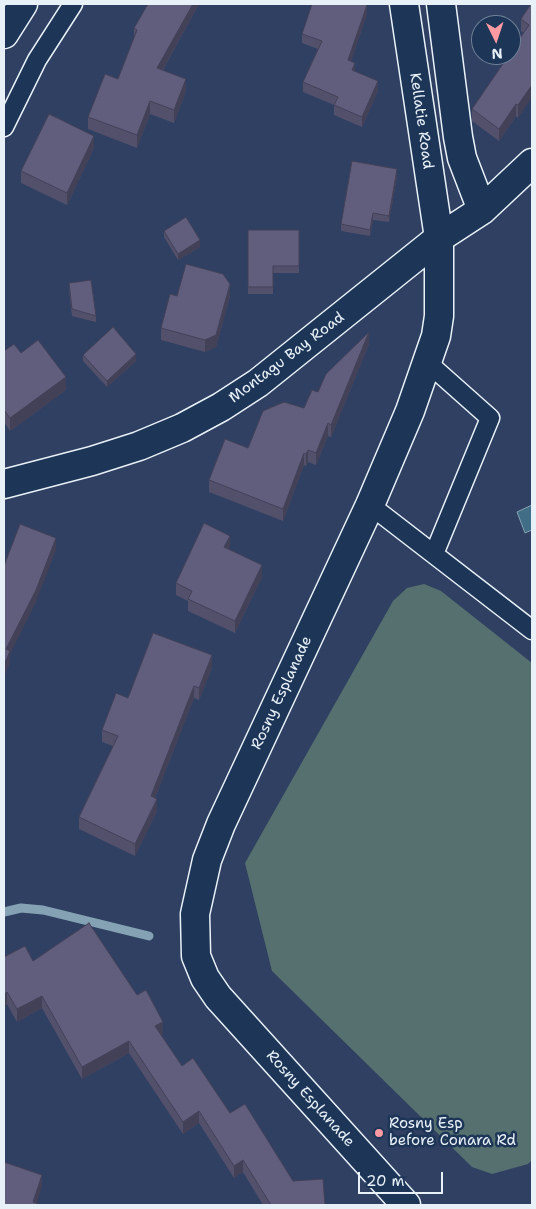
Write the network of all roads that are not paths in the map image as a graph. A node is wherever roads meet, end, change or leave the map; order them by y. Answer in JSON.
{"nodes":[{"id":1,"x":23,"y":4,"type":"edge"},
{"id":2,"x":73,"y":4,"type":"edge"},
{"id":3,"x":404,"y":4,"type":"edge"},
{"id":4,"x":441,"y":4,"type":"edge"},
{"id":5,"x":4,"y":34,"type":"edge"},
{"id":6,"x":4,"y":127,"type":"edge"},
{"id":7,"x":532,"y":163,"type":"edge"},
{"id":8,"x":482,"y":210,"type":"junction"},
{"id":9,"x":439,"y":238,"type":"junction"},
{"id":10,"x":427,"y":362,"type":"junction"},
{"id":11,"x":4,"y":484,"type":"edge"},
{"id":12,"x":370,"y":505,"type":"junction"},
{"id":13,"x":434,"y":554,"type":"junction"},
{"id":14,"x":532,"y":630,"type":"edge"},
{"id":15,"x":406,"y":1205,"type":"edge"}],
"edges":[{"from":1,"to":5,"type":"street"},
{"from":2,"to":6,"type":"lane"},
{"from":3,"to":9,"type":"street","name":"Kellatie Road"},
{"from":4,"to":8,"type":"street"},
{"from":7,"to":8,"type":"street"},
{"from":8,"to":9,"type":"street"},
{"from":9,"to":10,"type":"street","name":"Rosny Esplanade"},
{"from":9,"to":11,"type":"street","name":"Montagu Bay Road"},
{"from":10,"to":12,"type":"street","name":"Rosny Esplanade"},
{"from":10,"to":13,"type":"lane"},
{"from":12,"to":13,"type":"lane"},
{"from":12,"to":15,"type":"street","name":"Rosny Esplanade"},
{"from":13,"to":14,"type":"lane"}]}
